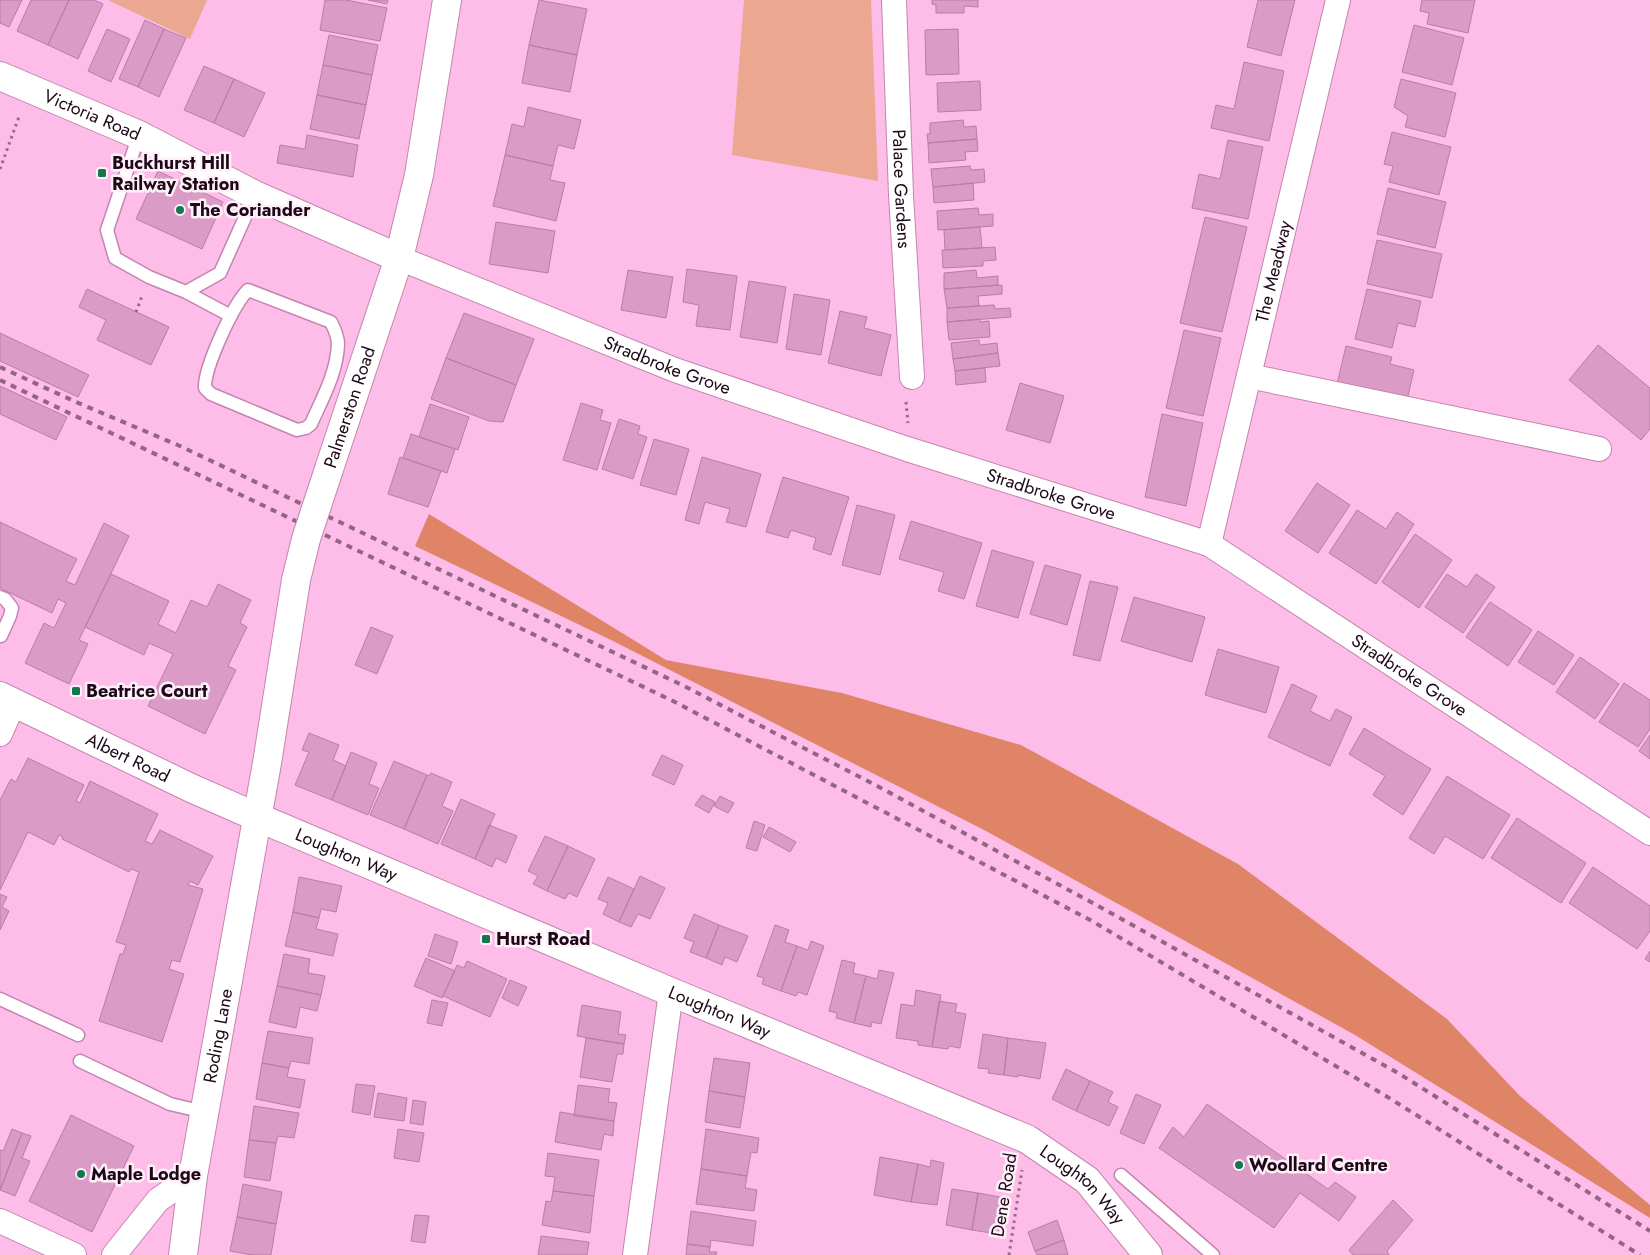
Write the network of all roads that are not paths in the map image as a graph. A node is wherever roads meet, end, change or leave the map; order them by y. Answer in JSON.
{"nodes":[{"id":1,"x":447,"y":0,"type":"edge"},
{"id":2,"x":894,"y":0,"type":"edge"},
{"id":3,"x":1338,"y":0,"type":"edge"},
{"id":4,"x":0,"y":76,"type":"edge"},
{"id":5,"x":139,"y":135,"type":"junction"},
{"id":6,"x":255,"y":195,"type":"junction"},
{"id":7,"x":399,"y":258,"type":"junction"},
{"id":8,"x":186,"y":292,"type":"junction"},
{"id":9,"x":231,"y":316,"type":"junction"},
{"id":10,"x":1249,"y":376,"type":"junction"},
{"id":11,"x":912,"y":377,"type":"road end"},
{"id":12,"x":1598,"y":449,"type":"dead end"},
{"id":13,"x":1208,"y":544,"type":"junction"},
{"id":14,"x":0,"y":597,"type":"edge"},
{"id":15,"x":1,"y":636,"type":"edge"},
{"id":16,"x":7,"y":699,"type":"edge"},
{"id":17,"x":0,"y":734,"type":"edge"},
{"id":18,"x":257,"y":817,"type":"junction"},
{"id":19,"x":1650,"y":833,"type":"edge"},
{"id":20,"x":671,"y":992,"type":"junction"},
{"id":21,"x":0,"y":999,"type":"edge"},
{"id":22,"x":78,"y":1035,"type":"dead end"},
{"id":23,"x":80,"y":1062,"type":"dead end"},
{"id":24,"x":204,"y":1112,"type":"junction"},
{"id":25,"x":1121,"y":1175,"type":"dead end"},
{"id":26,"x":193,"y":1176,"type":"junction"},
{"id":27,"x":0,"y":1222,"type":"edge"},
{"id":28,"x":74,"y":1255,"type":"edge"},
{"id":29,"x":114,"y":1255,"type":"edge"},
{"id":30,"x":183,"y":1255,"type":"edge"},
{"id":31,"x":636,"y":1255,"type":"edge"},
{"id":32,"x":1148,"y":1255,"type":"edge"},
{"id":33,"x":1213,"y":1255,"type":"edge"}],
"edges":[{"from":1,"to":7,"type":"street","name":"Palmerston Road"},
{"from":2,"to":11,"type":"street","name":"Palace Gardens"},
{"from":3,"to":10,"type":"street","name":"The Meadway"},
{"from":4,"to":5,"type":"street","name":"Victoria Road"},
{"from":5,"to":6,"type":"street","name":"Victoria Road"},
{"from":5,"to":8,"type":"lane"},
{"from":6,"to":7,"type":"street","name":"Victoria Road"},
{"from":6,"to":8,"type":"lane"},
{"from":7,"to":13,"type":"street","name":"Stradbroke Grove"},
{"from":7,"to":18,"type":"street","name":"Palmerston Road","bridge":true},
{"from":8,"to":9,"type":"lane"},
{"from":9,"to":9,"type":"lane"},
{"from":10,"to":12,"type":"street"},
{"from":10,"to":13,"type":"street","name":"The Meadway"},
{"from":13,"to":19,"type":"street","name":"Stradbroke Grove"},
{"from":14,"to":15,"type":"lane"},
{"from":16,"to":17,"type":"street"},
{"from":16,"to":18,"type":"street","name":"Albert Road"},
{"from":18,"to":20,"type":"street","name":"Loughton Way"},
{"from":18,"to":24,"type":"street","name":"Roding Lane"},
{"from":20,"to":31,"type":"street"},
{"from":20,"to":32,"type":"street","name":"Loughton Way"},
{"from":21,"to":22,"type":"lane"},
{"from":23,"to":24,"type":"lane"},
{"from":24,"to":26,"type":"street","name":"Roding Lane"},
{"from":25,"to":33,"type":"lane"},
{"from":26,"to":29,"type":"street"},
{"from":26,"to":30,"type":"street","name":"Roding Lane"},
{"from":27,"to":28,"type":"street"}]}
